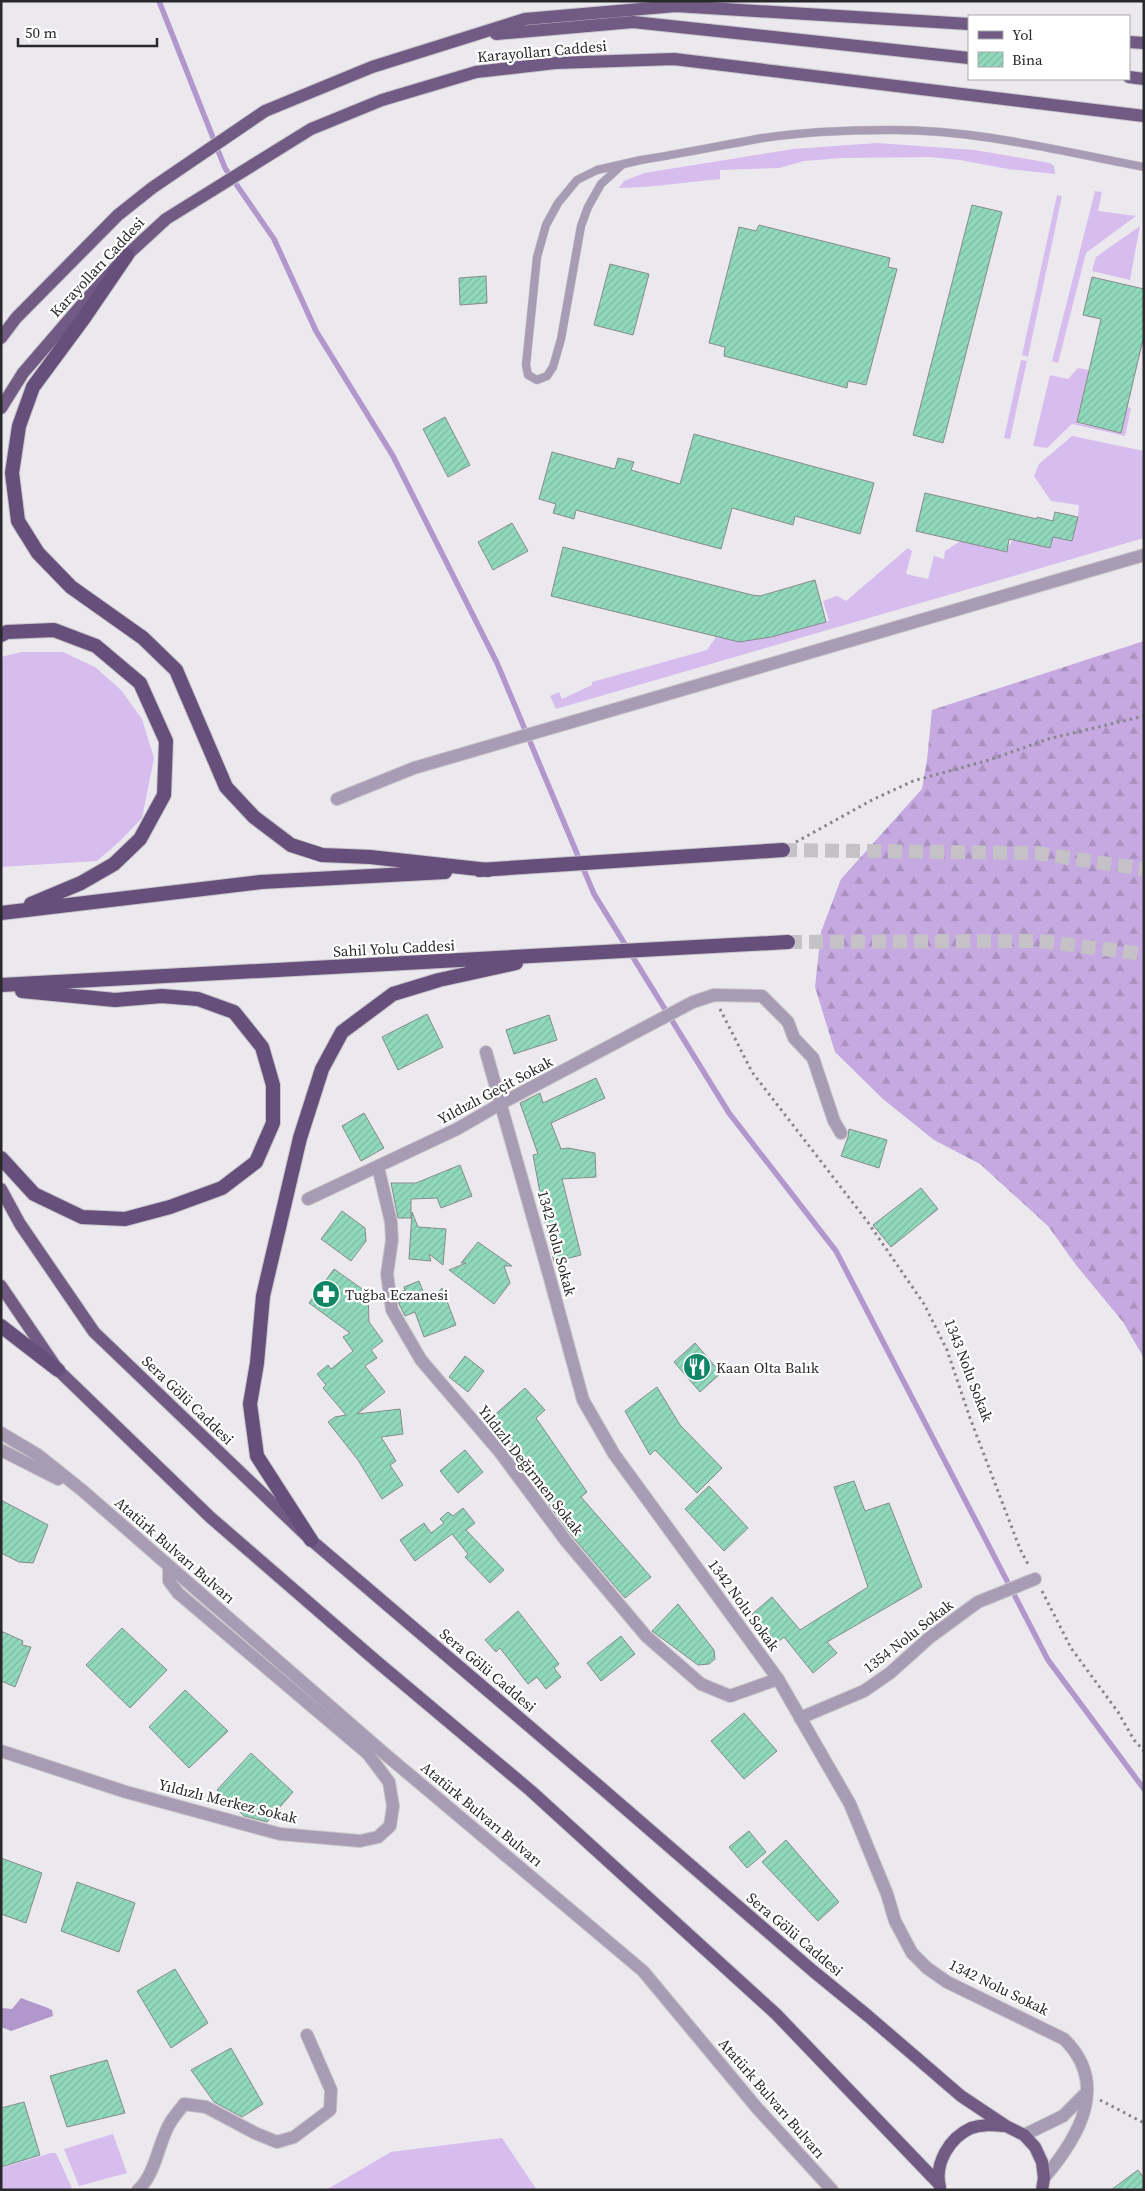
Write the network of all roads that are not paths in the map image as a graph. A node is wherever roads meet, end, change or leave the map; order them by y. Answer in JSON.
{"nodes":[{"id":1,"x":968,"y":24,"type":"edge"},
{"id":2,"x":466,"y":38,"type":"junction"},
{"id":3,"x":1130,"y":42,"type":"edge"},
{"id":4,"x":1144,"y":44,"type":"edge"},
{"id":5,"x":968,"y":58,"type":"edge"},
{"id":6,"x":1130,"y":77,"type":"edge"},
{"id":7,"x":1144,"y":78,"type":"edge"},
{"id":8,"x":1144,"y":116,"type":"edge"},
{"id":9,"x":623,"y":164,"type":"junction"},
{"id":10,"x":1144,"y":167,"type":"edge"},
{"id":11,"x":127,"y":254,"type":"junction"},
{"id":12,"x":1,"y":338,"type":"edge"},
{"id":13,"x":1,"y":408,"type":"edge"},
{"id":14,"x":1144,"y":555,"type":"edge"},
{"id":15,"x":1,"y":634,"type":"edge"},
{"id":16,"x":337,"y":799,"type":"dead end"},
{"id":17,"x":783,"y":850,"type":"tunnel mouth"},
{"id":18,"x":488,"y":870,"type":"junction"},
{"id":19,"x":8,"y":912,"type":"edge"},
{"id":20,"x":788,"y":942,"type":"tunnel mouth"},
{"id":21,"x":558,"y":954,"type":"junction"},
{"id":22,"x":1,"y":987,"type":"edge"},
{"id":23,"x":486,"y":1052,"type":"dead end"},
{"id":24,"x":502,"y":1103,"type":"junction"},
{"id":25,"x":841,"y":1134,"type":"dead end"},
{"id":26,"x":1,"y":1158,"type":"edge"},
{"id":27,"x":378,"y":1167,"type":"junction"},
{"id":28,"x":1,"y":1189,"type":"edge"},
{"id":29,"x":308,"y":1199,"type":"dead end"},
{"id":30,"x":1,"y":1286,"type":"edge"},
{"id":31,"x":1,"y":1326,"type":"edge"},
{"id":32,"x":58,"y":1370,"type":"junction"},
{"id":33,"x":1,"y":1433,"type":"edge"},
{"id":34,"x":1,"y":1450,"type":"edge"},
{"id":35,"x":83,"y":1491,"type":"junction"},
{"id":36,"x":311,"y":1540,"type":"junction"},
{"id":37,"x":169,"y":1566,"type":"junction"},
{"id":38,"x":1036,"y":1578,"type":"road end"},
{"id":39,"x":778,"y":1680,"type":"junction"},
{"id":40,"x":800,"y":1718,"type":"junction"},
{"id":41,"x":1,"y":1751,"type":"edge"},
{"id":42,"x":307,"y":2035,"type":"dead end"},
{"id":43,"x":1087,"y":2092,"type":"junction"},
{"id":44,"x":1006,"y":2126,"type":"junction"},
{"id":45,"x":1024,"y":2135,"type":"junction"},
{"id":46,"x":1043,"y":2184,"type":"edge"},
{"id":47,"x":940,"y":2187,"type":"edge"},
{"id":48,"x":138,"y":2190,"type":"edge"},
{"id":49,"x":832,"y":2190,"type":"edge"}],
"edges":[{"from":1,"to":2,"type":"main road","name":"Karayolları Caddesi"},
{"from":2,"to":5,"type":"main road","name":"Karayolları Caddesi"},
{"from":2,"to":12,"type":"main road","name":"Karayolları Caddesi"},
{"from":3,"to":4,"type":"main road"},
{"from":6,"to":7,"type":"main road"},
{"from":8,"to":11,"type":"main road","name":"Karayolları Caddesi"},
{"from":9,"to":9,"type":"lane"},
{"from":9,"to":10,"type":"lane"},
{"from":11,"to":13,"type":"main road","name":"Karayolları Caddesi"},
{"from":11,"to":18,"type":"highway"},
{"from":14,"to":16,"type":"street"},
{"from":15,"to":19,"type":"highway"},
{"from":17,"to":18,"type":"highway"},
{"from":18,"to":19,"type":"highway"},
{"from":20,"to":21,"type":"highway","name":"Sahil Yolu Caddesi"},
{"from":21,"to":22,"type":"highway","name":"Sahil Yolu Caddesi"},
{"from":21,"to":36,"type":"highway"},
{"from":22,"to":26,"type":"highway"},
{"from":23,"to":24,"type":"street","name":"1342 Nolu Sokak"},
{"from":24,"to":25,"type":"street","name":"Yıldızlı Geçit Sokak"},
{"from":24,"to":27,"type":"street","name":"Yıldızlı Geçit Sokak"},
{"from":24,"to":39,"type":"street","name":"1342 Nolu Sokak"},
{"from":27,"to":29,"type":"street","name":"Yıldızlı Geçit Sokak"},
{"from":27,"to":39,"type":"street","name":"Yıldızlı Değirmen Sokak"},
{"from":28,"to":36,"type":"main road","name":"Sera Gölü Caddesi"},
{"from":30,"to":32,"type":"main road","name":"Sera Gölü Caddesi"},
{"from":31,"to":32,"type":"highway"},
{"from":32,"to":47,"type":"main road","name":"Sera Gölü Caddesi"},
{"from":33,"to":35,"type":"street","name":"Atatürk Bulvarı Bulvarı"},
{"from":34,"to":35,"type":"street","name":"Atatürk Bulvarı Bulvarı"},
{"from":35,"to":37,"type":"street","name":"Atatürk Bulvarı Bulvarı"},
{"from":36,"to":44,"type":"main road","name":"Sera Gölü Caddesi"},
{"from":37,"to":41,"type":"street","name":"Yıldızlı Merkez Sokak"},
{"from":37,"to":49,"type":"street","name":"Atatürk Bulvarı Bulvarı"},
{"from":38,"to":40,"type":"street","name":"1354 Nolu Sokak"},
{"from":39,"to":40,"type":"street","name":"1342 Nolu Sokak"},
{"from":40,"to":43,"type":"street","name":"1342 Nolu Sokak"},
{"from":42,"to":48,"type":"street"},
{"from":43,"to":45,"type":"street"},
{"from":43,"to":46,"type":"street","name":"1342 Nolu Sokak"},
{"from":44,"to":45,"type":"main road","name":"Sera Gölü Caddesi"},
{"from":44,"to":47,"type":"main road","name":"Sera Gölü Caddesi"},
{"from":45,"to":46,"type":"main road","name":"Sera Gölü Caddesi"}]}
